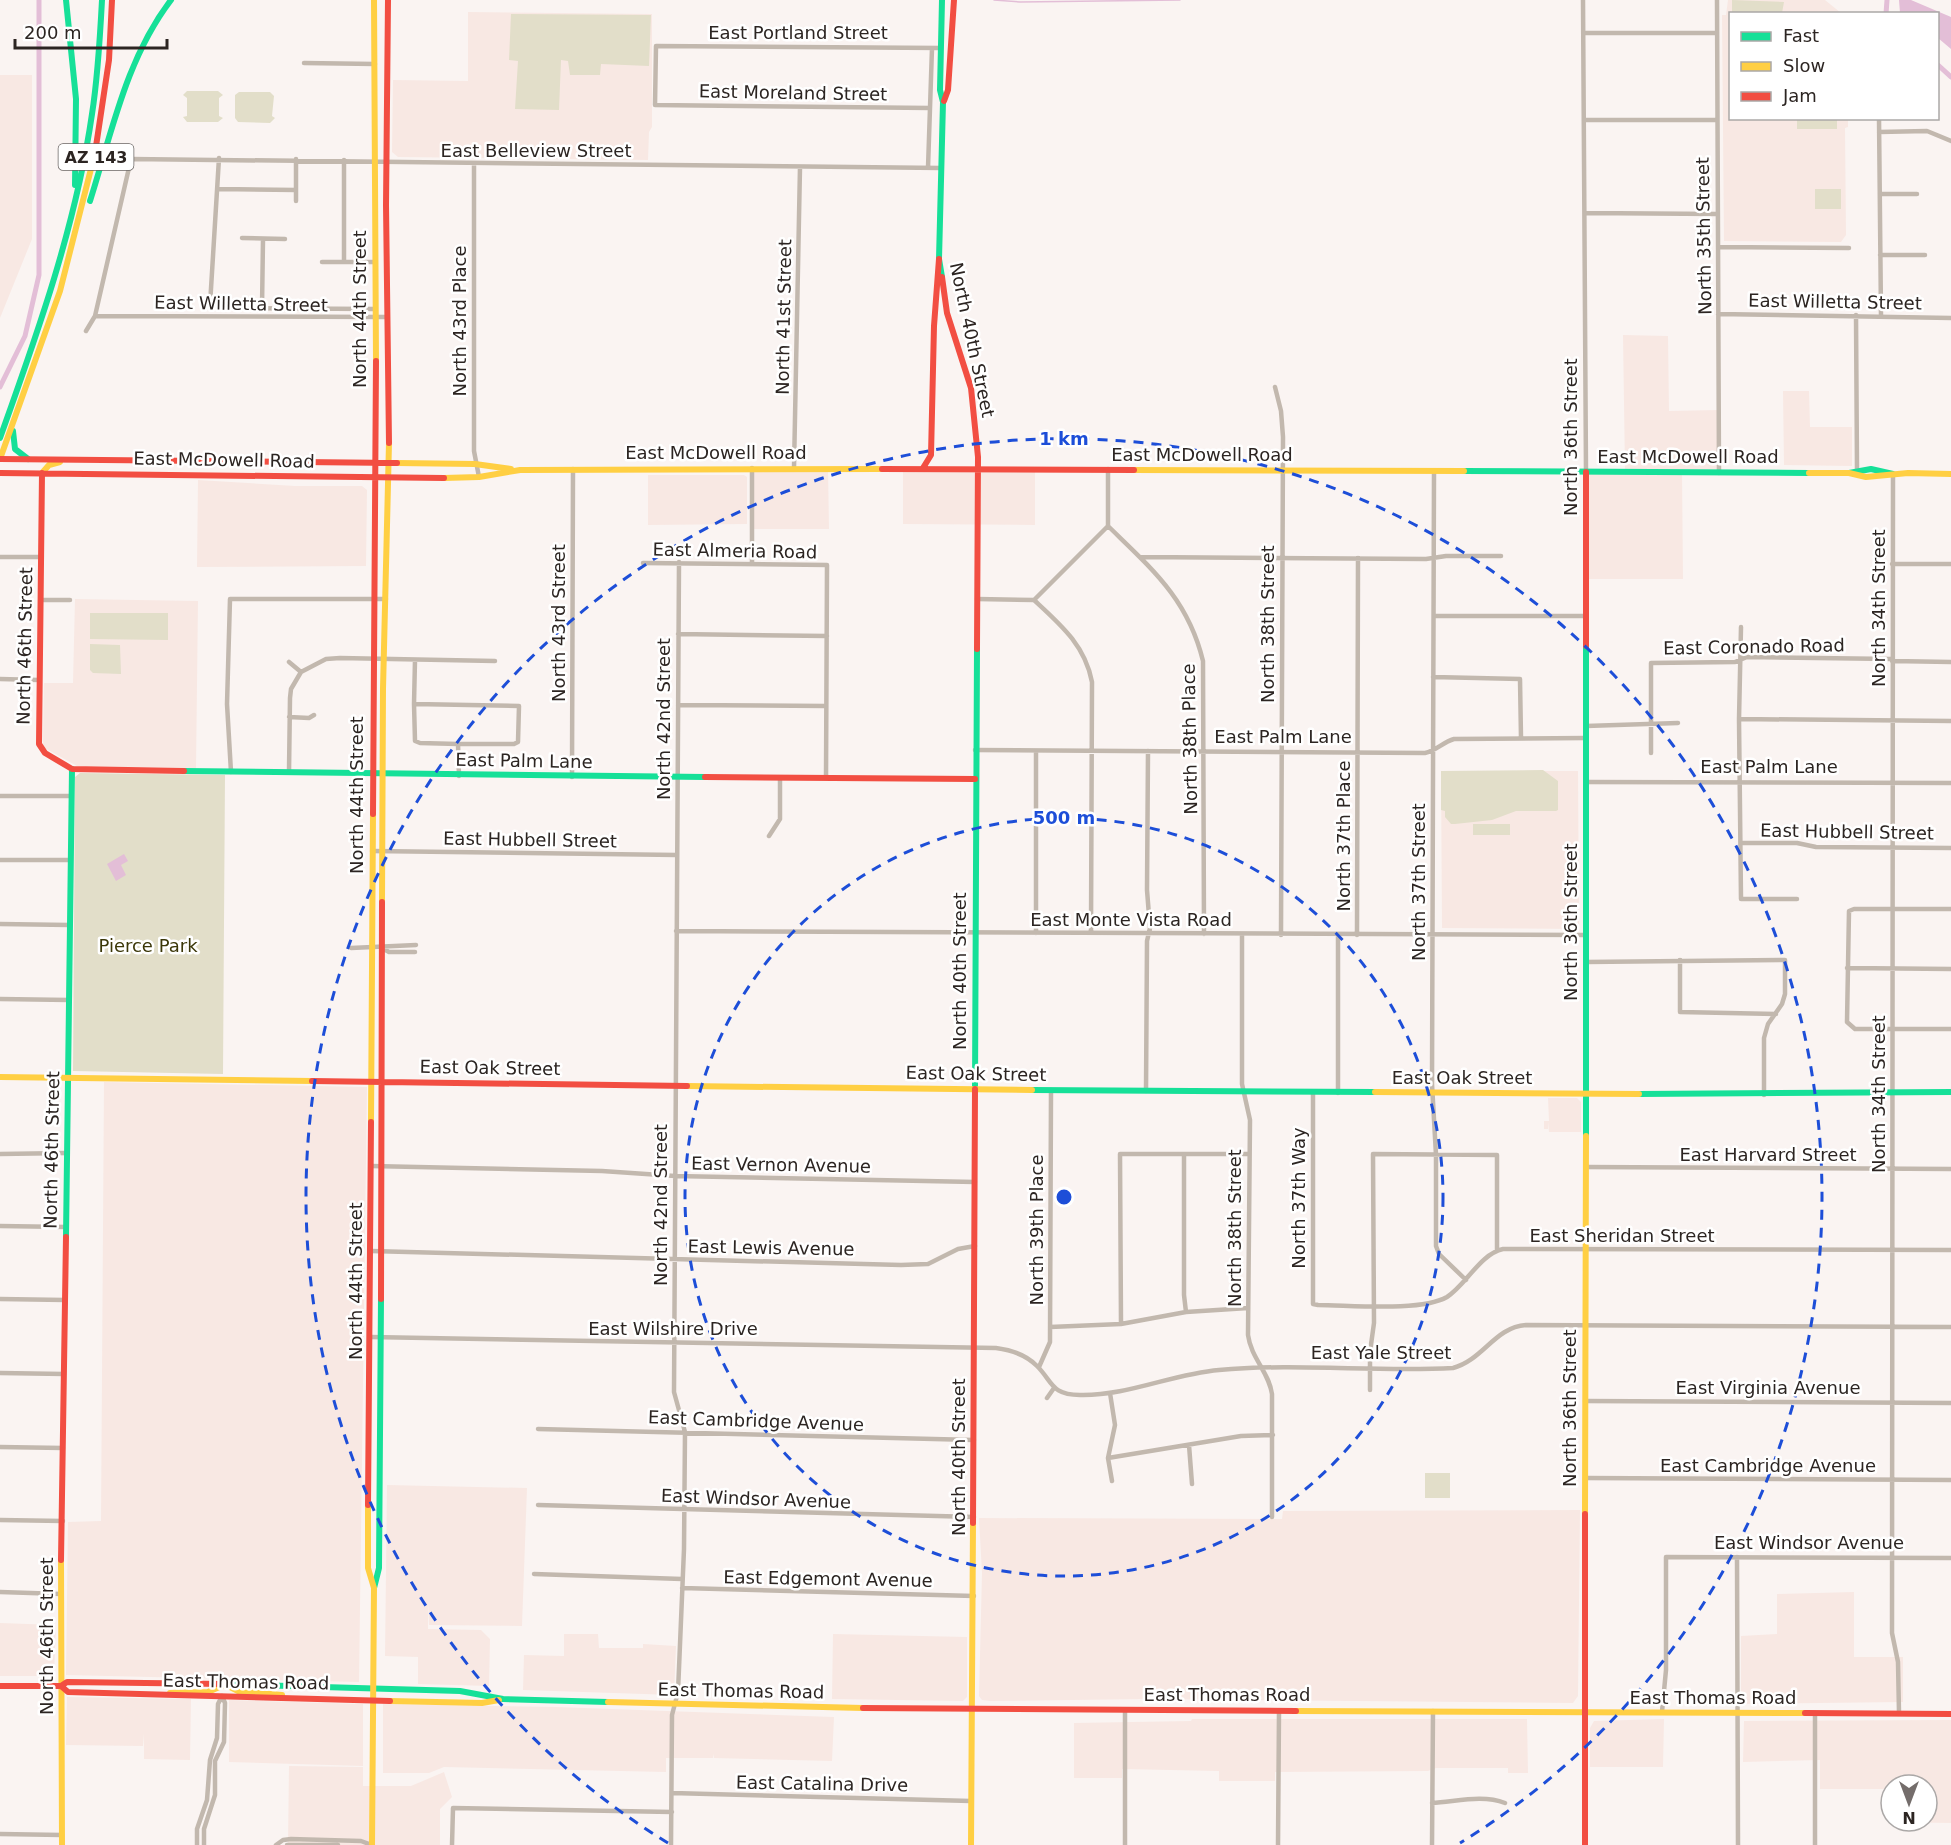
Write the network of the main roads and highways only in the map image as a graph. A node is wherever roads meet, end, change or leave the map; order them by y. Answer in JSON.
{"nodes":[{"id":1,"x":66,"y":0,"type":"edge"},
{"id":2,"x":102,"y":0,"type":"edge"},
{"id":3,"x":112,"y":0,"type":"edge"},
{"id":4,"x":171,"y":0,"type":"edge"},
{"id":5,"x":374,"y":0,"type":"edge"},
{"id":6,"x":388,"y":0,"type":"edge"},
{"id":7,"x":942,"y":0,"type":"edge"},
{"id":8,"x":954,"y":0,"type":"edge"},
{"id":9,"x":387,"y":51,"type":"junction"},
{"id":10,"x":375,"y":64,"type":"junction"},
{"id":11,"x":943,"y":102,"type":"junction"},
{"id":12,"x":387,"y":117,"type":"junction"},
{"id":13,"x":939,"y":260,"type":"junction"},
{"id":14,"x":56,"y":275,"type":"junction"},
{"id":15,"x":55,"y":310,"type":"junction"},
{"id":16,"x":20,"y":380,"type":"junction"},
{"id":17,"x":0,"y":421,"type":"edge"},
{"id":18,"x":15,"y":423,"type":"junction"},
{"id":19,"x":0,"y":438,"type":"edge"},
{"id":20,"x":0,"y":459,"type":"edge"},
{"id":21,"x":28,"y":459,"type":"junction"},
{"id":22,"x":71,"y":459,"type":"junction"},
{"id":23,"x":81,"y":459,"type":"junction"},
{"id":24,"x":132,"y":460,"type":"junction"},
{"id":25,"x":221,"y":460,"type":"junction"},
{"id":26,"x":236,"y":461,"type":"junction"},
{"id":27,"x":375,"y":464,"type":"junction"},
{"id":28,"x":389,"y":464,"type":"junction"},
{"id":29,"x":923,"y":468,"type":"junction"},
{"id":30,"x":978,"y":469,"type":"junction"},
{"id":31,"x":520,"y":470,"type":"junction"},
{"id":32,"x":1586,"y":472,"type":"junction"},
{"id":33,"x":0,"y":473,"type":"edge"},
{"id":34,"x":42,"y":473,"type":"junction"},
{"id":35,"x":83,"y":473,"type":"junction"},
{"id":36,"x":140,"y":473,"type":"junction"},
{"id":37,"x":1849,"y":473,"type":"junction"},
{"id":38,"x":221,"y":474,"type":"junction"},
{"id":39,"x":1893,"y":474,"type":"junction"},
{"id":40,"x":1951,"y":474,"type":"edge"},
{"id":41,"x":238,"y":475,"type":"junction"},
{"id":42,"x":375,"y":478,"type":"junction"},
{"id":43,"x":389,"y":478,"type":"junction"},
{"id":44,"x":72,"y":769,"type":"junction"},
{"id":45,"x":372,"y":774,"type":"junction"},
{"id":46,"x":382,"y":774,"type":"junction"},
{"id":47,"x":975,"y":779,"type":"junction"},
{"id":48,"x":376,"y":948,"type":"junction"},
{"id":49,"x":0,"y":1077,"type":"edge"},
{"id":50,"x":68,"y":1077,"type":"junction"},
{"id":51,"x":370,"y":1081,"type":"junction"},
{"id":52,"x":381,"y":1081,"type":"junction"},
{"id":53,"x":975,"y":1090,"type":"junction"},
{"id":54,"x":1951,"y":1092,"type":"edge"},
{"id":55,"x":1586,"y":1094,"type":"junction"},
{"id":56,"x":374,"y":1588,"type":"junction"},
{"id":57,"x":226,"y":1684,"type":"junction"},
{"id":58,"x":0,"y":1686,"type":"edge"},
{"id":59,"x":61,"y":1686,"type":"junction"},
{"id":60,"x":373,"y":1689,"type":"junction"},
{"id":61,"x":164,"y":1695,"type":"junction"},
{"id":62,"x":290,"y":1698,"type":"junction"},
{"id":63,"x":503,"y":1699,"type":"junction"},
{"id":64,"x":373,"y":1700,"type":"junction"},
{"id":65,"x":973,"y":1710,"type":"junction"},
{"id":66,"x":1585,"y":1712,"type":"junction"},
{"id":67,"x":1951,"y":1714,"type":"edge"},
{"id":68,"x":62,"y":1845,"type":"edge"},
{"id":69,"x":372,"y":1845,"type":"edge"},
{"id":70,"x":971,"y":1845,"type":"edge"},
{"id":71,"x":1585,"y":1845,"type":"edge"}],
"edges":[{"from":1,"to":14,"type":"main road"},
{"from":2,"to":14,"type":"main road","number":"AZ 143"},
{"from":3,"to":15,"type":"main road","number":"AZ 143"},
{"from":4,"to":15,"type":"main road"},
{"from":5,"to":10,"type":"main road","name":"North 44th Street"},
{"from":6,"to":9,"type":"main road","name":"North 44th Street"},
{"from":7,"to":11,"type":"main road","name":"North 40th Street"},
{"from":8,"to":11,"type":"main road","name":"North 40th Street"},
{"from":9,"to":10,"type":"main road"},
{"from":9,"to":12,"type":"main road","name":"North 44th Street"},
{"from":10,"to":12,"type":"main road"},
{"from":10,"to":27,"type":"main road","name":"North 44th Street"},
{"from":11,"to":13,"type":"main road","name":"North 40th Street"},
{"from":12,"to":28,"type":"main road","name":"North 44th Street"},
{"from":13,"to":29,"type":"main road"},
{"from":13,"to":30,"type":"main road","name":"North 40th Street"},
{"from":14,"to":16,"type":"main road","number":"AZ 143"},
{"from":15,"to":18,"type":"main road","number":"AZ 143"},
{"from":16,"to":17,"type":"main road"},
{"from":16,"to":19,"type":"main road","number":"AZ 143"},
{"from":18,"to":20,"type":"main road","number":"AZ 143"},
{"from":18,"to":21,"type":"main road"},
{"from":20,"to":21,"type":"main road","name":"East McDowell Road"},
{"from":21,"to":22,"type":"main road","name":"East McDowell Road"},
{"from":22,"to":23,"type":"main road","name":"East McDowell Road"},
{"from":22,"to":34,"type":"main road"},
{"from":23,"to":24,"type":"main road","name":"East McDowell Road"},
{"from":23,"to":35,"type":"main road"},
{"from":24,"to":25,"type":"main road","name":"East McDowell Road"},
{"from":24,"to":36,"type":"main road"},
{"from":25,"to":26,"type":"main road","name":"East McDowell Road"},
{"from":25,"to":38,"type":"main road"},
{"from":26,"to":27,"type":"main road","name":"East McDowell Road"},
{"from":26,"to":41,"type":"main road"},
{"from":27,"to":28,"type":"main road","name":"East McDowell Road"},
{"from":27,"to":42,"type":"main road","name":"North 44th Street"},
{"from":28,"to":31,"type":"main road","name":"East McDowell Road"},
{"from":28,"to":43,"type":"main road","name":"North 44th Street"},
{"from":29,"to":30,"type":"main road","name":"East McDowell Road"},
{"from":29,"to":31,"type":"main road","name":"East McDowell Road"},
{"from":30,"to":32,"type":"main road","name":"East McDowell Road"},
{"from":30,"to":47,"type":"main road","name":"North 40th Street"},
{"from":31,"to":43,"type":"main road","name":"East McDowell Road"},
{"from":32,"to":37,"type":"main road","name":"East McDowell Road"},
{"from":32,"to":55,"type":"main road","name":"North 36th Street"},
{"from":33,"to":34,"type":"main road","name":"East McDowell Road"},
{"from":34,"to":35,"type":"main road","name":"East McDowell Road"},
{"from":34,"to":44,"type":"main road","name":"North 46th Street"},
{"from":35,"to":36,"type":"main road","name":"East McDowell Road"},
{"from":36,"to":38,"type":"main road","name":"East McDowell Road"},
{"from":37,"to":39,"type":"main road","name":"East McDowell Road"},
{"from":37,"to":39,"type":"main road","name":"East McDowell Road"},
{"from":38,"to":41,"type":"main road","name":"East McDowell Road"},
{"from":39,"to":40,"type":"main road","name":"East McDowell Road"},
{"from":41,"to":42,"type":"main road","name":"East McDowell Road"},
{"from":42,"to":43,"type":"main road","name":"East McDowell Road"},
{"from":42,"to":45,"type":"main road","name":"North 44th Street"},
{"from":43,"to":46,"type":"main road","name":"North 44th Street"},
{"from":44,"to":45,"type":"main road","name":"East Palm Lane"},
{"from":44,"to":50,"type":"main road","name":"North 46th Street"},
{"from":45,"to":46,"type":"main road","name":"East Palm Lane"},
{"from":45,"to":48,"type":"main road","name":"North 44th Street"},
{"from":46,"to":47,"type":"main road","name":"East Palm Lane"},
{"from":46,"to":48,"type":"main road","name":"North 44th Street"},
{"from":47,"to":53,"type":"main road","name":"North 40th Street"},
{"from":48,"to":51,"type":"main road","name":"North 44th Street"},
{"from":48,"to":52,"type":"main road","name":"North 44th Street"},
{"from":49,"to":50,"type":"main road","name":"East Oak Street"},
{"from":50,"to":51,"type":"main road","name":"East Oak Street"},
{"from":50,"to":59,"type":"main road","name":"North 46th Street"},
{"from":51,"to":52,"type":"main road","name":"East Oak Street"},
{"from":51,"to":56,"type":"main road","name":"North 44th Street"},
{"from":52,"to":53,"type":"main road","name":"East Oak Street"},
{"from":52,"to":56,"type":"main road","name":"North 44th Street"},
{"from":53,"to":55,"type":"main road","name":"East Oak Street"},
{"from":53,"to":65,"type":"main road","name":"North 40th Street"},
{"from":54,"to":55,"type":"main road","name":"East Oak Street"},
{"from":55,"to":66,"type":"main road","name":"North 36th Street"},
{"from":56,"to":60,"type":"main road","name":"North 44th Street"},
{"from":57,"to":59,"type":"main road","name":"East Thomas Road"},
{"from":57,"to":60,"type":"main road","name":"East Thomas Road"},
{"from":57,"to":61,"type":"main road"},
{"from":57,"to":62,"type":"main road"},
{"from":58,"to":59,"type":"main road","name":"East Thomas Road"},
{"from":59,"to":61,"type":"main road","name":"East Thomas Road"},
{"from":59,"to":68,"type":"main road","name":"North 46th Street"},
{"from":60,"to":63,"type":"main road","name":"East Thomas Road"},
{"from":60,"to":64,"type":"main road","name":"North 44th Street"},
{"from":61,"to":62,"type":"main road","name":"East Thomas Road"},
{"from":62,"to":64,"type":"main road","name":"East Thomas Road"},
{"from":63,"to":64,"type":"main road","name":"East Thomas Road"},
{"from":63,"to":65,"type":"main road","name":"East Thomas Road"},
{"from":64,"to":69,"type":"main road","name":"North 44th Street"},
{"from":65,"to":66,"type":"main road","name":"East Thomas Road"},
{"from":65,"to":70,"type":"main road","name":"North 40th Street"},
{"from":66,"to":67,"type":"main road","name":"East Thomas Road"},
{"from":66,"to":71,"type":"main road","name":"North 36th Street"}]}
